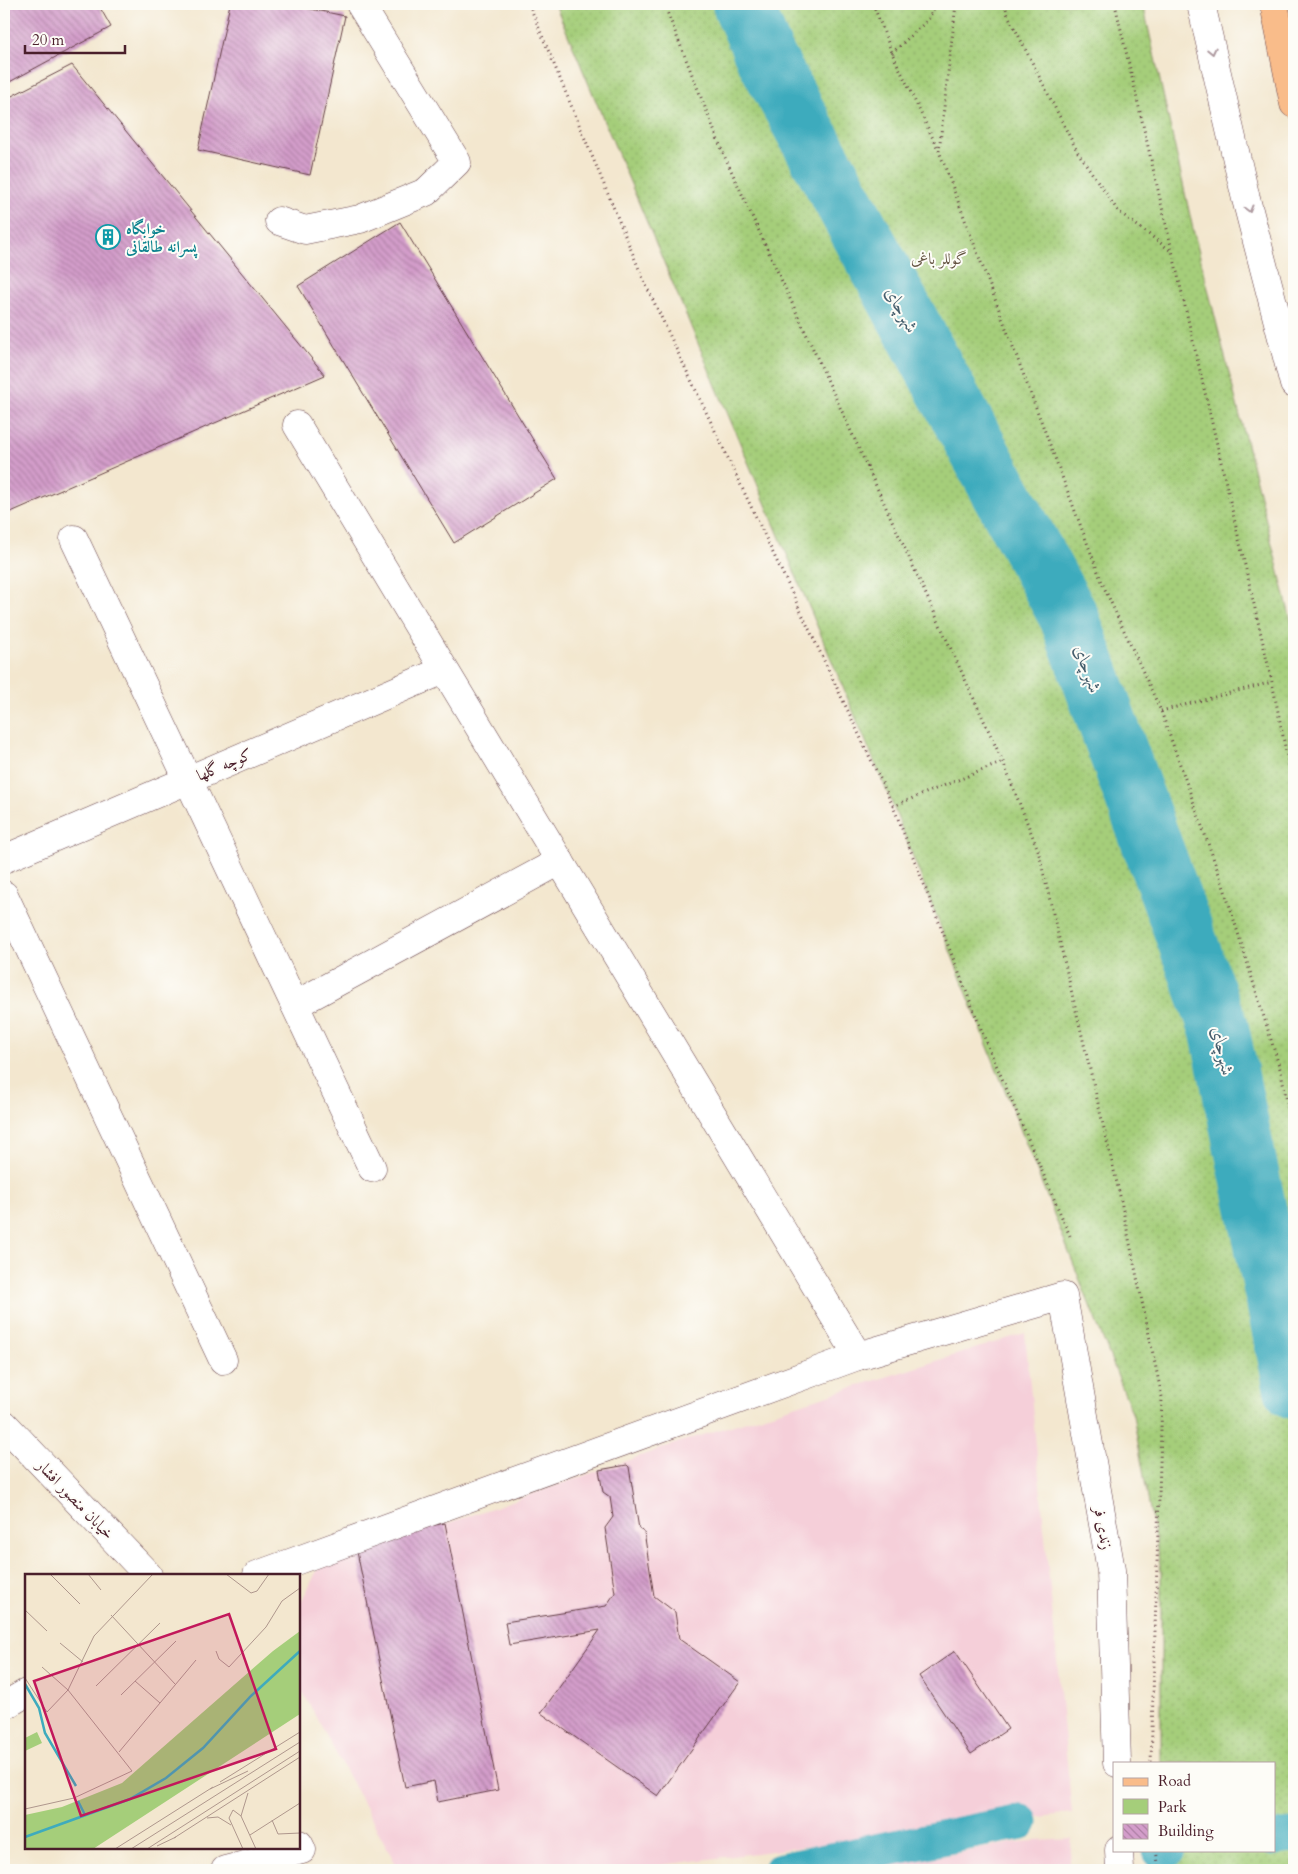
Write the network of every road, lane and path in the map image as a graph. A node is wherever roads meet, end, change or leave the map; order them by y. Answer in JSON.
{"nodes":[{"id":1,"x":360,"y":4,"type":"edge"},
{"id":2,"x":528,"y":4,"type":"edge"},
{"id":3,"x":664,"y":4,"type":"edge"},
{"id":4,"x":873,"y":4,"type":"edge"},
{"id":5,"x":936,"y":4,"type":"edge"},
{"id":6,"x":956,"y":4,"type":"edge"},
{"id":7,"x":1004,"y":4,"type":"edge"},
{"id":8,"x":1115,"y":4,"type":"edge"},
{"id":9,"x":1201,"y":4,"type":"edge"},
{"id":10,"x":1274,"y":4,"type":"edge"},
{"id":11,"x":892,"y":53,"type":"junction"},
{"id":12,"x":1294,"y":104,"type":"edge"},
{"id":13,"x":939,"y":152,"type":"junction"},
{"id":14,"x":279,"y":221,"type":"dead end"},
{"id":15,"x":1172,"y":251,"type":"junction"},
{"id":16,"x":1294,"y":384,"type":"edge"},
{"id":17,"x":297,"y":425,"type":"dead end"},
{"id":18,"x":74,"y":539,"type":"dead end"},
{"id":19,"x":444,"y":670,"type":"junction"},
{"id":20,"x":1272,"y":682,"type":"junction"},
{"id":21,"x":1161,"y":710,"type":"junction"},
{"id":22,"x":1002,"y":762,"type":"junction"},
{"id":23,"x":189,"y":779,"type":"junction"},
{"id":24,"x":1294,"y":792,"type":"edge"},
{"id":25,"x":893,"y":806,"type":"junction"},
{"id":26,"x":4,"y":859,"type":"edge"},
{"id":27,"x":560,"y":861,"type":"junction"},
{"id":28,"x":4,"y":895,"type":"edge"},
{"id":29,"x":295,"y":1005,"type":"junction"},
{"id":30,"x":1294,"y":1137,"type":"edge"},
{"id":31,"x":372,"y":1168,"type":"dead end"},
{"id":32,"x":1070,"y":1236,"type":"dead end"},
{"id":33,"x":858,"y":1356,"type":"junction"},
{"id":34,"x":223,"y":1360,"type":"dead end"},
{"id":35,"x":4,"y":1424,"type":"edge"},
{"id":36,"x":147,"y":1574,"type":"edge"},
{"id":37,"x":260,"y":1574,"type":"edge"},
{"id":38,"x":25,"y":1694,"type":"edge"},
{"id":39,"x":4,"y":1706,"type":"edge"},
{"id":40,"x":1117,"y":1762,"type":"edge"},
{"id":41,"x":1151,"y":1762,"type":"edge"},
{"id":42,"x":293,"y":1849,"type":"edge"},
{"id":43,"x":1119,"y":1852,"type":"edge"},
{"id":44,"x":1156,"y":1852,"type":"edge"},
{"id":45,"x":225,"y":1870,"type":"edge"},
{"id":46,"x":1120,"y":1870,"type":"edge"},
{"id":47,"x":1159,"y":1870,"type":"edge"}],
"edges":[{"from":1,"to":14,"type":"street"},
{"from":2,"to":25,"type":"path"},
{"from":3,"to":22,"type":"path"},
{"from":4,"to":11,"type":"path"},
{"from":5,"to":11,"type":"path"},
{"from":6,"to":13,"type":"path"},
{"from":7,"to":15,"type":"path"},
{"from":8,"to":15,"type":"path"},
{"from":9,"to":16,"type":"street","one_way":true},
{"from":10,"to":12,"type":"main road"},
{"from":11,"to":13,"type":"path"},
{"from":13,"to":21,"type":"path"},
{"from":15,"to":20,"type":"path"},
{"from":17,"to":19,"type":"street"},
{"from":18,"to":23,"type":"street"},
{"from":19,"to":23,"type":"street","name":"کوچه گلها"},
{"from":19,"to":27,"type":"street"},
{"from":20,"to":21,"type":"path"},
{"from":20,"to":24,"type":"path"},
{"from":21,"to":30,"type":"path"},
{"from":22,"to":25,"type":"path"},
{"from":22,"to":41,"type":"path"},
{"from":23,"to":26,"type":"street","name":"کوچه گلها"},
{"from":23,"to":29,"type":"street"},
{"from":25,"to":32,"type":"path"},
{"from":27,"to":29,"type":"street"},
{"from":27,"to":33,"type":"street"},
{"from":28,"to":34,"type":"street"},
{"from":29,"to":31,"type":"street"},
{"from":33,"to":37,"type":"street"},
{"from":33,"to":40,"type":"street","name":"زندی فر"},
{"from":35,"to":36,"type":"street","name":"خیابان منصور افشار"},
{"from":38,"to":39,"type":"street"},
{"from":42,"to":45,"type":"street"},
{"from":43,"to":46,"type":"street"},
{"from":44,"to":47,"type":"path"}]}
